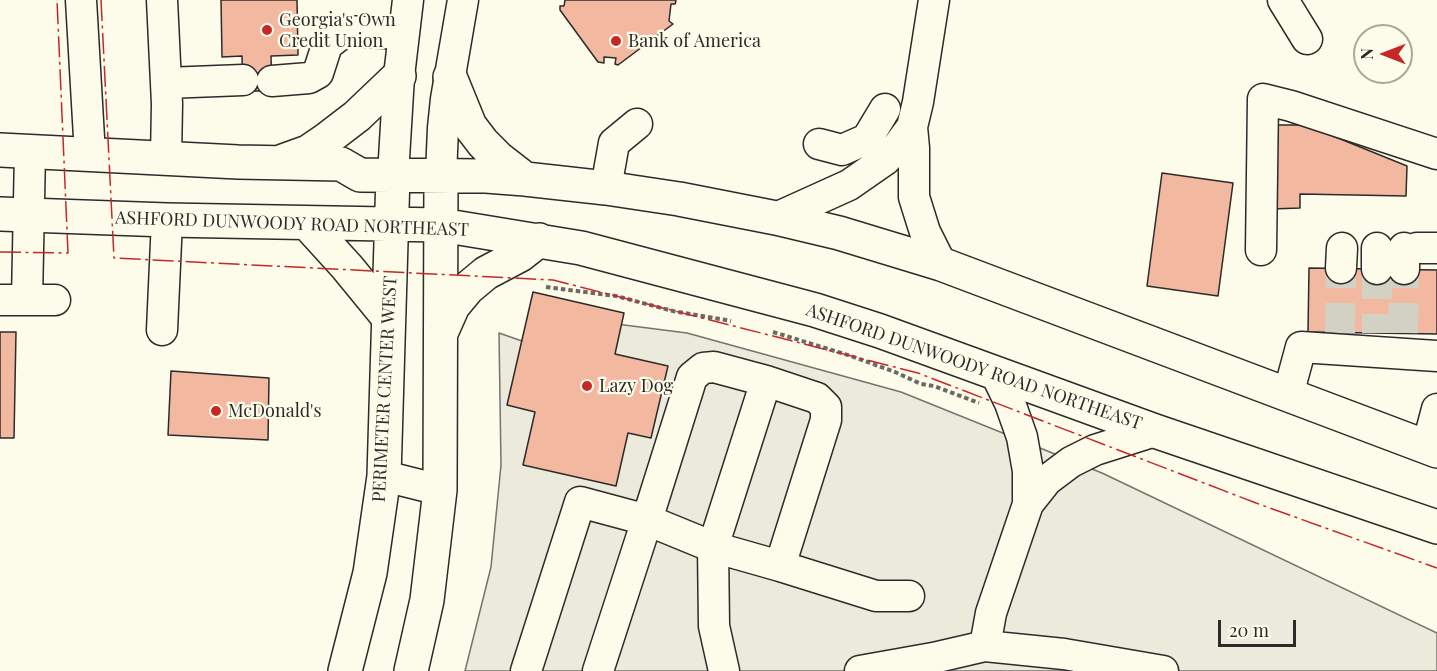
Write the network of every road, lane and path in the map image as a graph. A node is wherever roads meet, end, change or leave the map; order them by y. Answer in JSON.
{"nodes":[{"id":1,"x":81,"y":0,"type":"edge"},
{"id":2,"x":162,"y":0,"type":"edge"},
{"id":3,"x":408,"y":0,"type":"edge"},
{"id":4,"x":463,"y":0,"type":"edge"},
{"id":5,"x":934,"y":0,"type":"edge"},
{"id":6,"x":1283,"y":0,"type":"edge"},
{"id":7,"x":403,"y":34,"type":"junction"},
{"id":8,"x":1307,"y":39,"type":"dead end"},
{"id":9,"x":399,"y":76,"type":"junction"},
{"id":10,"x":450,"y":78,"type":"junction"},
{"id":11,"x":166,"y":83,"type":"junction"},
{"id":12,"x":885,"y":109,"type":"dead end"},
{"id":13,"x":637,"y":123,"type":"dead end"},
{"id":14,"x":912,"y":127,"type":"junction"},
{"id":15,"x":819,"y":144,"type":"dead end"},
{"id":16,"x":15,"y":151,"type":"edge"},
{"id":17,"x":1437,"y":154,"type":"edge"},
{"id":18,"x":90,"y":155,"type":"junction"},
{"id":19,"x":166,"y":158,"type":"junction"},
{"id":20,"x":277,"y":163,"type":"junction"},
{"id":21,"x":393,"y":175,"type":"junction"},
{"id":22,"x":441,"y":175,"type":"junction"},
{"id":23,"x":525,"y":178,"type":"junction"},
{"id":24,"x":606,"y":188,"type":"junction"},
{"id":25,"x":14,"y":214,"type":"edge"},
{"id":26,"x":776,"y":218,"type":"junction"},
{"id":27,"x":167,"y":220,"type":"junction"},
{"id":28,"x":308,"y":224,"type":"junction"},
{"id":29,"x":392,"y":225,"type":"junction"},
{"id":30,"x":441,"y":225,"type":"junction"},
{"id":31,"x":539,"y":240,"type":"junction"},
{"id":32,"x":1261,"y":250,"type":"dead end"},
{"id":33,"x":941,"y":264,"type":"junction"},
{"id":34,"x":546,"y":286,"type":"dead end"},
{"id":35,"x":27,"y":300,"type":"edge"},
{"id":36,"x":388,"y":317,"type":"junction"},
{"id":37,"x":739,"y":323,"type":"dead end"},
{"id":38,"x":162,"y":330,"type":"dead end"},
{"id":39,"x":768,"y":330,"type":"dead end"},
{"id":40,"x":441,"y":333,"type":"junction"},
{"id":41,"x":1437,"y":356,"type":"edge"},
{"id":42,"x":995,"y":372,"type":"junction"},
{"id":43,"x":765,"y":381,"type":"junction"},
{"id":44,"x":1288,"y":395,"type":"junction"},
{"id":45,"x":1437,"y":409,"type":"edge"},
{"id":46,"x":1015,"y":418,"type":"junction"},
{"id":47,"x":1155,"y":431,"type":"junction"},
{"id":48,"x":1432,"y":449,"type":"edge"},
{"id":49,"x":384,"y":476,"type":"junction"},
{"id":50,"x":440,"y":490,"type":"junction"},
{"id":51,"x":1028,"y":504,"type":"junction"},
{"id":52,"x":647,"y":520,"type":"junction"},
{"id":53,"x":1437,"y":527,"type":"edge"},
{"id":54,"x":713,"y":547,"type":"junction"},
{"id":55,"x":780,"y":566,"type":"junction"},
{"id":56,"x":909,"y":596,"type":"dead end"},
{"id":57,"x":985,"y":646,"type":"junction"},
{"id":58,"x":345,"y":671,"type":"edge"},
{"id":59,"x":411,"y":671,"type":"edge"},
{"id":60,"x":526,"y":671,"type":"edge"},
{"id":61,"x":598,"y":671,"type":"edge"},
{"id":62,"x":724,"y":671,"type":"edge"},
{"id":63,"x":860,"y":671,"type":"edge"},
{"id":64,"x":1163,"y":671,"type":"edge"}],
"edges":[{"from":1,"to":18,"type":"street"},
{"from":2,"to":11,"type":"street"},
{"from":3,"to":7,"type":"street"},
{"from":4,"to":10,"type":"street"},
{"from":5,"to":14,"type":"street"},
{"from":6,"to":8,"type":"street"},
{"from":7,"to":9,"type":"street"},
{"from":7,"to":11,"type":"street"},
{"from":9,"to":20,"type":"main road"},
{"from":9,"to":21,"type":"street"},
{"from":10,"to":22,"type":"street"},
{"from":10,"to":23,"type":"main road"},
{"from":11,"to":19,"type":"street"},
{"from":12,"to":15,"type":"street"},
{"from":13,"to":24,"type":"street"},
{"from":14,"to":26,"type":"street"},
{"from":14,"to":33,"type":"street"},
{"from":16,"to":18,"type":"main road"},
{"from":16,"to":25,"type":"street"},
{"from":17,"to":32,"type":"street"},
{"from":18,"to":19,"type":"main road"},
{"from":19,"to":20,"type":"main road"},
{"from":20,"to":21,"type":"main road"},
{"from":21,"to":22,"type":"main road"},
{"from":21,"to":29,"type":"main road","name":"PERIMETER CENTER WEST"},
{"from":22,"to":23,"type":"main road"},
{"from":22,"to":30,"type":"main road"},
{"from":23,"to":24,"type":"main road"},
{"from":24,"to":26,"type":"main road"},
{"from":25,"to":27,"type":"main road","name":"ASHFORD DUNWOODY ROAD NORTHEAST"},
{"from":25,"to":35,"type":"street"},
{"from":26,"to":33,"type":"main road"},
{"from":27,"to":28,"type":"main road","name":"ASHFORD DUNWOODY ROAD NORTHEAST"},
{"from":27,"to":38,"type":"street"},
{"from":28,"to":29,"type":"main road","name":"ASHFORD DUNWOODY ROAD NORTHEAST"},
{"from":28,"to":36,"type":"main road"},
{"from":29,"to":30,"type":"main road","name":"ASHFORD DUNWOODY ROAD NORTHEAST"},
{"from":29,"to":36,"type":"main road","name":"PERIMETER CENTER WEST"},
{"from":30,"to":31,"type":"main road","name":"ASHFORD DUNWOODY ROAD NORTHEAST"},
{"from":30,"to":40,"type":"main road"},
{"from":31,"to":40,"type":"main road"},
{"from":31,"to":42,"type":"main road","name":"ASHFORD DUNWOODY ROAD NORTHEAST"},
{"from":33,"to":44,"type":"main road"},
{"from":34,"to":37,"type":"path"},
{"from":36,"to":49,"type":"main road","name":"PERIMETER CENTER WEST"},
{"from":39,"to":46,"type":"path"},
{"from":40,"to":50,"type":"main road"},
{"from":41,"to":44,"type":"street"},
{"from":42,"to":46,"type":"street"},
{"from":42,"to":47,"type":"main road","name":"ASHFORD DUNWOODY ROAD NORTHEAST"},
{"from":43,"to":52,"type":"street"},
{"from":43,"to":54,"type":"street"},
{"from":43,"to":55,"type":"street"},
{"from":44,"to":48,"type":"main road"},
{"from":45,"to":48,"type":"street"},
{"from":46,"to":51,"type":"street"},
{"from":47,"to":51,"type":"street"},
{"from":47,"to":53,"type":"main road","name":"ASHFORD DUNWOODY ROAD NORTHEAST"},
{"from":49,"to":50,"type":"street"},
{"from":49,"to":58,"type":"main road","name":"PERIMETER CENTER WEST"},
{"from":50,"to":59,"type":"main road"},
{"from":51,"to":57,"type":"street"},
{"from":52,"to":54,"type":"street"},
{"from":52,"to":60,"type":"street"},
{"from":52,"to":61,"type":"street"},
{"from":54,"to":55,"type":"street"},
{"from":54,"to":62,"type":"street"},
{"from":55,"to":56,"type":"street"},
{"from":57,"to":63,"type":"street"},
{"from":57,"to":64,"type":"street"}]}
